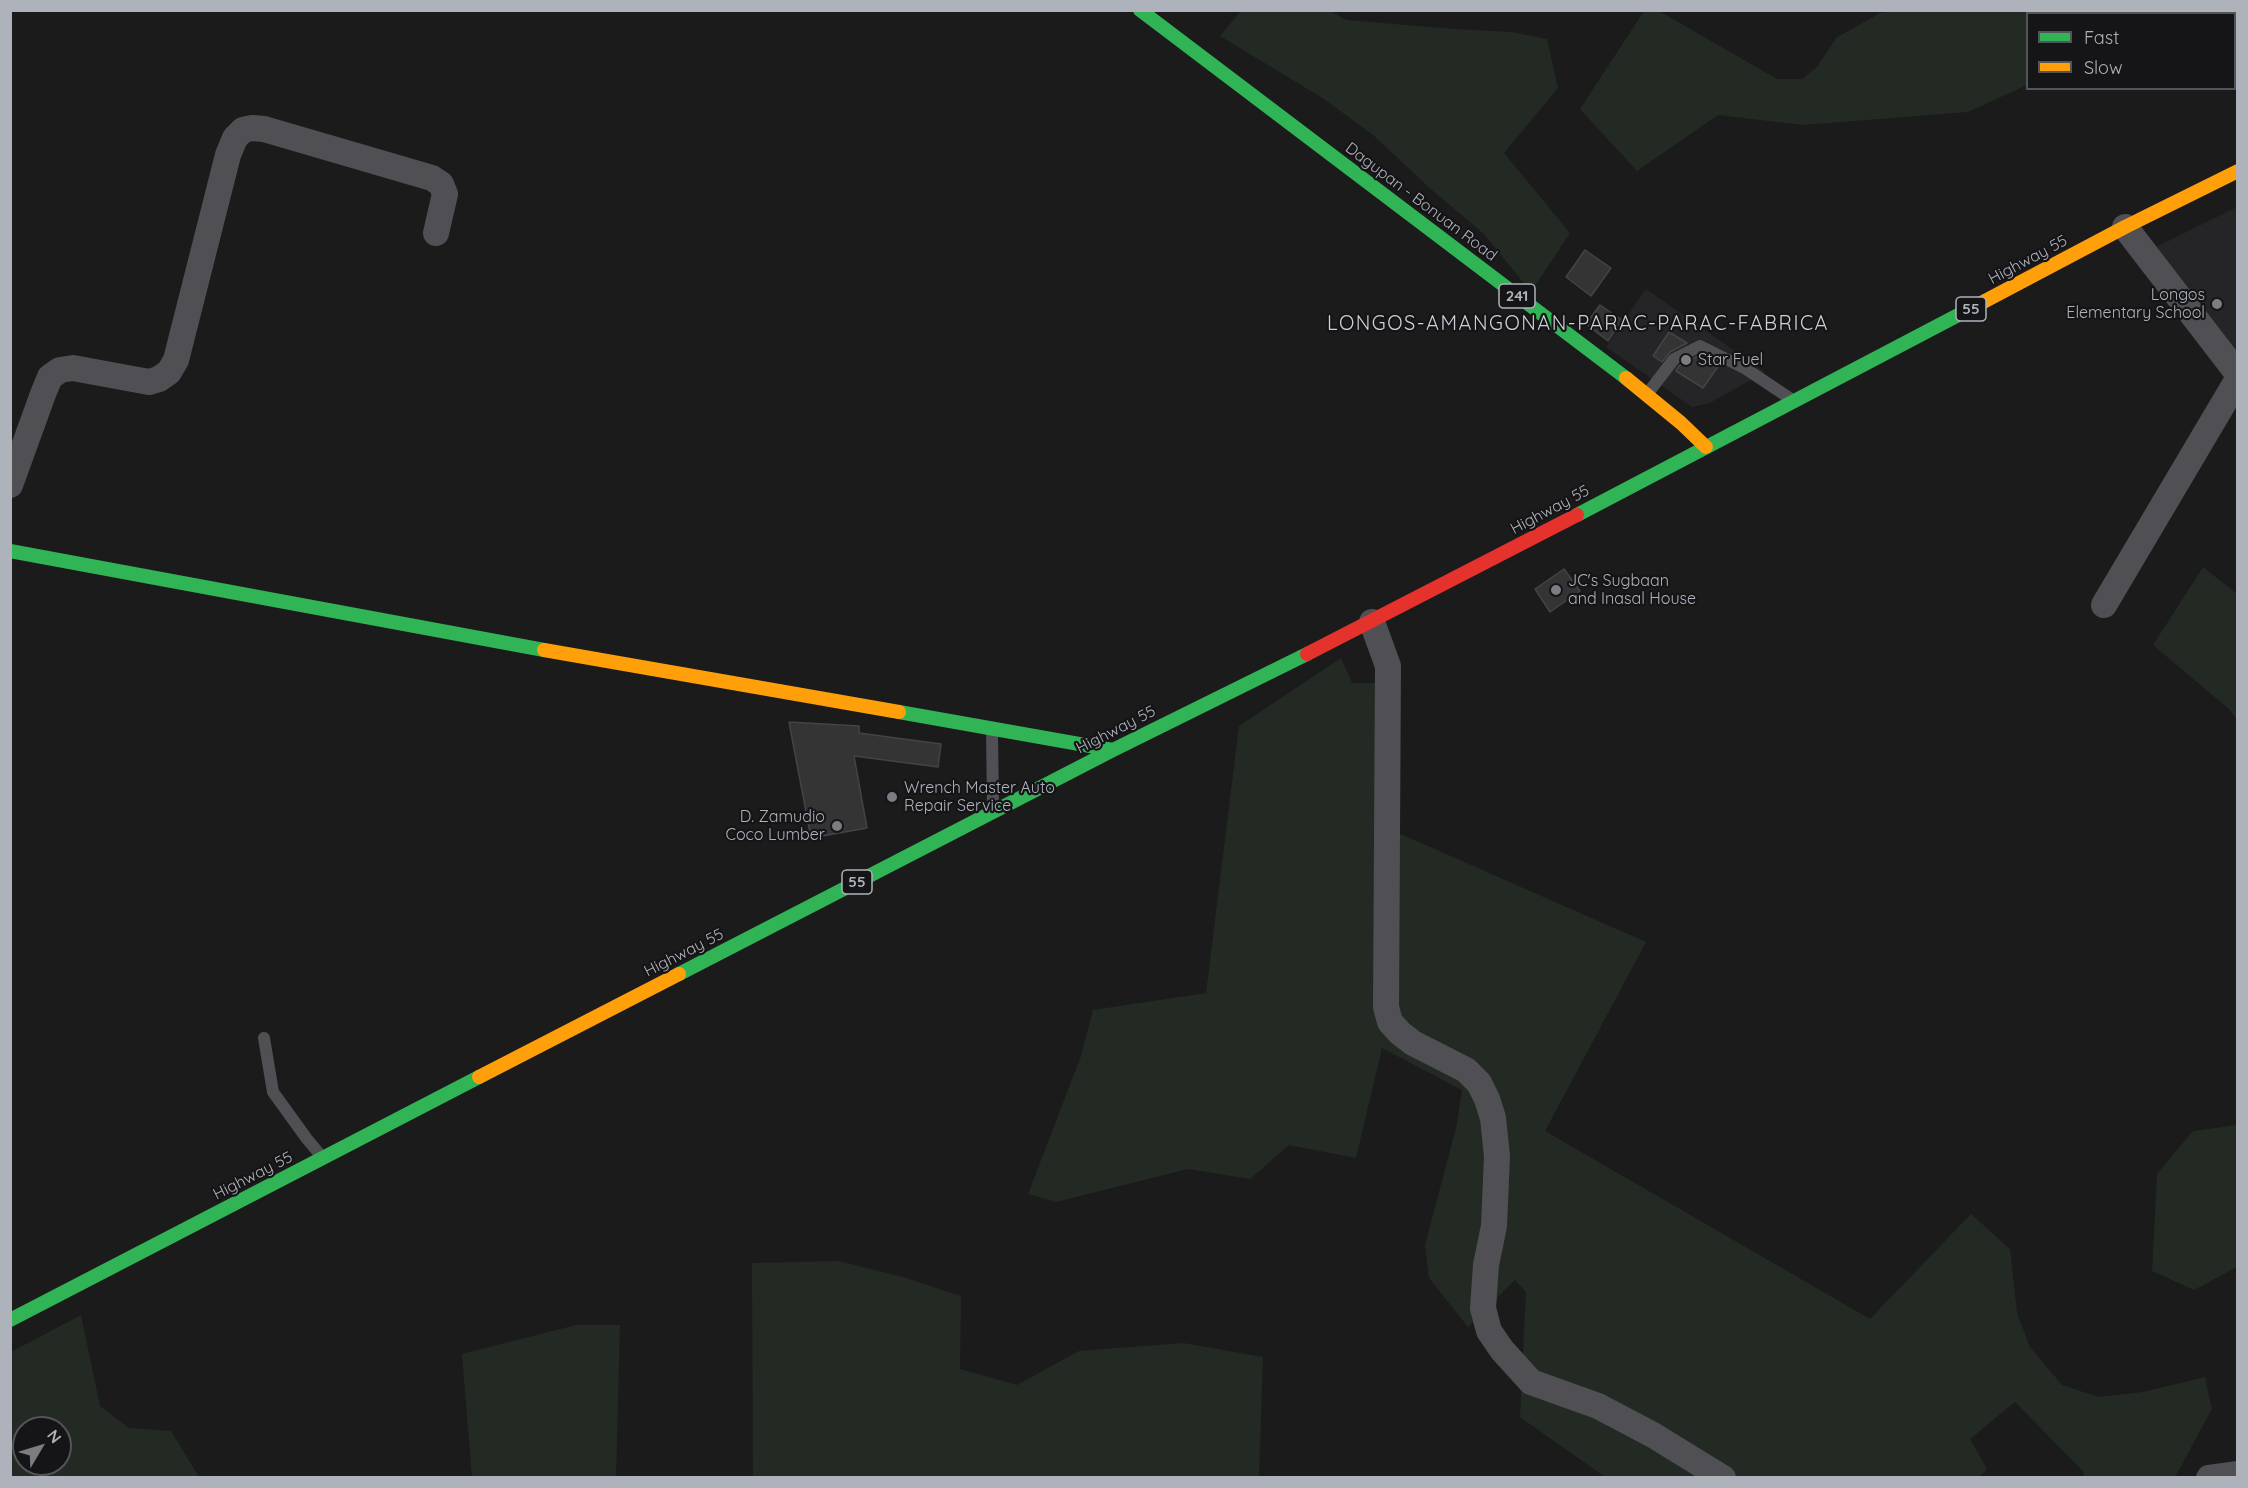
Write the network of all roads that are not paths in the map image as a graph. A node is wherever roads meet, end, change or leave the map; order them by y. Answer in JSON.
{"nodes":[{"id":1,"x":1140,"y":10,"type":"edge"},
{"id":2,"x":2238,"y":171,"type":"edge"},
{"id":3,"x":2125,"y":227,"type":"junction"},
{"id":4,"x":436,"y":233,"type":"dead end"},
{"id":5,"x":2238,"y":374,"type":"edge"},
{"id":6,"x":2238,"y":379,"type":"edge"},
{"id":7,"x":1647,"y":394,"type":"junction"},
{"id":8,"x":1795,"y":402,"type":"junction"},
{"id":9,"x":1706,"y":447,"type":"junction"},
{"id":10,"x":10,"y":485,"type":"edge"},
{"id":11,"x":10,"y":551,"type":"edge"},
{"id":12,"x":2104,"y":605,"type":"dead end"},
{"id":13,"x":1380,"y":644,"type":"junction"},
{"id":14,"x":992,"y":728,"type":"junction"},
{"id":15,"x":1113,"y":750,"type":"junction"},
{"id":16,"x":993,"y":811,"type":"junction"},
{"id":17,"x":264,"y":1038,"type":"dead end"},
{"id":18,"x":324,"y":1158,"type":"junction"},
{"id":19,"x":10,"y":1320,"type":"edge"},
{"id":20,"x":2238,"y":1474,"type":"edge"},
{"id":21,"x":1723,"y":1478,"type":"edge"},
{"id":22,"x":2209,"y":1478,"type":"edge"}],
"edges":[{"from":1,"to":7,"type":"main road","name":"Dagupan - Bonuan Road","number":"241"},
{"from":2,"to":3,"type":"main road","name":"Highway 55","number":"55"},
{"from":3,"to":5,"type":"street"},
{"from":3,"to":8,"type":"main road","name":"Highway 55","number":"55"},
{"from":4,"to":10,"type":"street"},
{"from":6,"to":12,"type":"street"},
{"from":7,"to":8,"type":"lane"},
{"from":7,"to":9,"type":"main road","name":"Dagupan - Bonuan Road","number":"241"},
{"from":8,"to":9,"type":"main road","name":"Highway 55","number":"55"},
{"from":9,"to":13,"type":"main road","name":"Highway 55","number":"55"},
{"from":11,"to":14,"type":"main road"},
{"from":13,"to":15,"type":"main road","name":"Highway 55","number":"55"},
{"from":13,"to":21,"type":"street"},
{"from":14,"to":15,"type":"main road"},
{"from":14,"to":16,"type":"lane"},
{"from":15,"to":16,"type":"main road","name":"Highway 55","number":"55"},
{"from":16,"to":18,"type":"main road","name":"Highway 55","number":"55"},
{"from":17,"to":18,"type":"lane"},
{"from":18,"to":19,"type":"main road","name":"Highway 55","number":"55"},
{"from":20,"to":22,"type":"street"}]}
